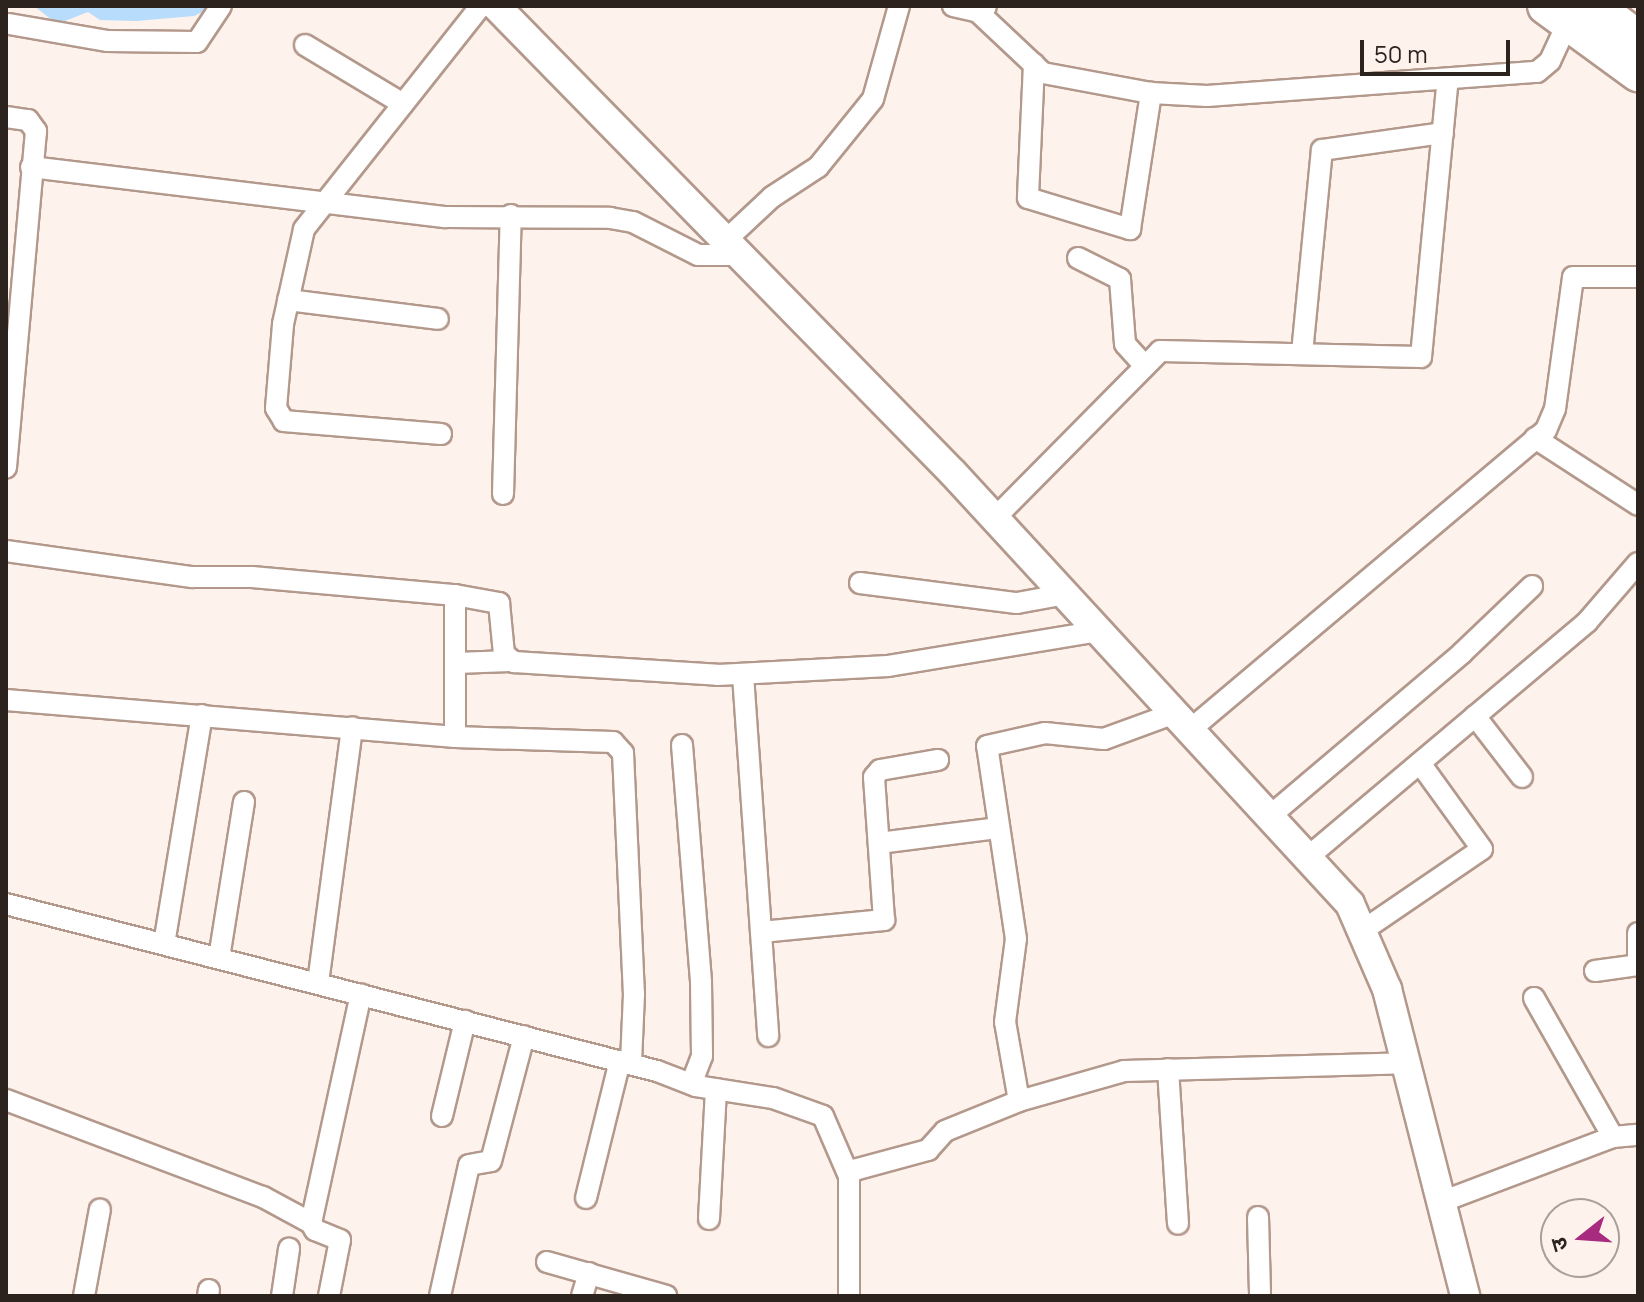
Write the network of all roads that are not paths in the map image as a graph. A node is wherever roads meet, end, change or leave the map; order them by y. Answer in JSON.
{"nodes":[{"id":1,"x":221,"y":6,"type":"edge"},
{"id":2,"x":481,"y":6,"type":"edge"},
{"id":3,"x":496,"y":6,"type":"edge"},
{"id":4,"x":899,"y":6,"type":"edge"},
{"id":5,"x":953,"y":6,"type":"edge"},
{"id":6,"x":982,"y":9,"type":"edge"},
{"id":7,"x":1569,"y":11,"type":"edge"},
{"id":8,"x":9,"y":24,"type":"dead end"},
{"id":9,"x":1638,"y":39,"type":"edge"},
{"id":10,"x":305,"y":45,"type":"dead end"},
{"id":11,"x":1034,"y":64,"type":"junction"},
{"id":12,"x":1638,"y":73,"type":"edge"},
{"id":13,"x":1448,"y":79,"type":"junction"},
{"id":14,"x":1151,"y":93,"type":"junction"},
{"id":15,"x":403,"y":104,"type":"junction"},
{"id":16,"x":6,"y":117,"type":"edge"},
{"id":17,"x":1443,"y":133,"type":"junction"},
{"id":18,"x":31,"y":167,"type":"junction"},
{"id":19,"x":323,"y":205,"type":"junction"},
{"id":20,"x":511,"y":215,"type":"junction"},
{"id":21,"x":733,"y":247,"type":"junction"},
{"id":22,"x":1078,"y":258,"type":"dead end"},
{"id":23,"x":1638,"y":277,"type":"edge"},
{"id":24,"x":288,"y":300,"type":"junction"},
{"id":25,"x":438,"y":319,"type":"dead end"},
{"id":26,"x":1302,"y":353,"type":"junction"},
{"id":27,"x":1144,"y":365,"type":"junction"},
{"id":28,"x":441,"y":434,"type":"dead end"},
{"id":29,"x":1535,"y":438,"type":"junction"},
{"id":30,"x":6,"y":468,"type":"edge"},
{"id":31,"x":503,"y":494,"type":"dead end"},
{"id":32,"x":1638,"y":505,"type":"edge"},
{"id":33,"x":995,"y":518,"type":"junction"},
{"id":34,"x":6,"y":551,"type":"edge"},
{"id":35,"x":1638,"y":563,"type":"edge"},
{"id":36,"x":860,"y":583,"type":"dead end"},
{"id":37,"x":1532,"y":586,"type":"dead end"},
{"id":38,"x":1066,"y":594,"type":"junction"},
{"id":39,"x":455,"y":595,"type":"junction"},
{"id":40,"x":1100,"y":631,"type":"junction"},
{"id":41,"x":510,"y":661,"type":"junction"},
{"id":42,"x":456,"y":663,"type":"junction"},
{"id":43,"x":743,"y":675,"type":"junction"},
{"id":44,"x":6,"y":700,"type":"edge"},
{"id":45,"x":202,"y":715,"type":"junction"},
{"id":46,"x":1475,"y":716,"type":"junction"},
{"id":47,"x":1183,"y":721,"type":"junction"},
{"id":48,"x":352,"y":727,"type":"junction"},
{"id":49,"x":455,"y":737,"type":"junction"},
{"id":50,"x":682,"y":745,"type":"dead end"},
{"id":51,"x":938,"y":760,"type":"dead end"},
{"id":52,"x":1420,"y":763,"type":"junction"},
{"id":53,"x":1522,"y":777,"type":"dead end"},
{"id":54,"x":244,"y":802,"type":"dead end"},
{"id":55,"x":1270,"y":816,"type":"junction"},
{"id":56,"x":997,"y":828,"type":"junction"},
{"id":57,"x":879,"y":843,"type":"junction"},
{"id":58,"x":1308,"y":857,"type":"junction"},
{"id":59,"x":6,"y":904,"type":"edge"},
{"id":60,"x":1362,"y":931,"type":"junction"},
{"id":61,"x":761,"y":932,"type":"junction"},
{"id":62,"x":1638,"y":933,"type":"edge"},
{"id":63,"x":164,"y":944,"type":"junction"},
{"id":64,"x":219,"y":958,"type":"junction"},
{"id":65,"x":1638,"y":958,"type":"edge"},
{"id":66,"x":1638,"y":965,"type":"edge"},
{"id":67,"x":1595,"y":971,"type":"dead end"},
{"id":68,"x":318,"y":983,"type":"junction"},
{"id":69,"x":361,"y":994,"type":"junction"},
{"id":70,"x":1534,"y":998,"type":"dead end"},
{"id":71,"x":465,"y":1021,"type":"junction"},
{"id":72,"x":524,"y":1036,"type":"junction"},
{"id":73,"x":768,"y":1036,"type":"dead end"},
{"id":74,"x":626,"y":1062,"type":"junction"},
{"id":75,"x":1405,"y":1063,"type":"junction"},
{"id":76,"x":1168,"y":1069,"type":"junction"},
{"id":77,"x":691,"y":1084,"type":"junction"},
{"id":78,"x":716,"y":1089,"type":"junction"},
{"id":79,"x":6,"y":1100,"type":"edge"},
{"id":80,"x":1019,"y":1101,"type":"junction"},
{"id":81,"x":442,"y":1116,"type":"dead end"},
{"id":82,"x":1629,"y":1133,"type":"edge"},
{"id":83,"x":849,"y":1176,"type":"junction"},
{"id":84,"x":586,"y":1198,"type":"dead end"},
{"id":85,"x":1441,"y":1202,"type":"junction"},
{"id":86,"x":100,"y":1209,"type":"dead end"},
{"id":87,"x":1258,"y":1217,"type":"dead end"},
{"id":88,"x":709,"y":1219,"type":"dead end"},
{"id":89,"x":311,"y":1223,"type":"junction"},
{"id":90,"x":1178,"y":1224,"type":"dead end"},
{"id":91,"x":289,"y":1249,"type":"dead end"},
{"id":92,"x":547,"y":1262,"type":"dead end"},
{"id":93,"x":589,"y":1273,"type":"junction"},
{"id":94,"x":84,"y":1296,"type":"edge"},
{"id":95,"x":282,"y":1296,"type":"edge"},
{"id":96,"x":329,"y":1296,"type":"edge"},
{"id":97,"x":440,"y":1296,"type":"edge"},
{"id":98,"x":582,"y":1296,"type":"edge"},
{"id":99,"x":666,"y":1296,"type":"edge"},
{"id":100,"x":849,"y":1296,"type":"edge"},
{"id":101,"x":1260,"y":1296,"type":"edge"},
{"id":102,"x":1465,"y":1296,"type":"edge"}],
"edges":[{"from":1,"to":8,"type":"street"},
{"from":2,"to":15,"type":"street"},
{"from":3,"to":21,"type":"main road"},
{"from":4,"to":21,"type":"street"},
{"from":5,"to":6,"type":"street"},
{"from":6,"to":11,"type":"street"},
{"from":7,"to":9,"type":"highway"},
{"from":7,"to":12,"type":"highway"},
{"from":7,"to":13,"type":"street"},
{"from":10,"to":15,"type":"street"},
{"from":11,"to":14,"type":"street"},
{"from":11,"to":14,"type":"street"},
{"from":13,"to":14,"type":"street"},
{"from":13,"to":17,"type":"street"},
{"from":15,"to":19,"type":"street"},
{"from":16,"to":18,"type":"street"},
{"from":17,"to":26,"type":"street"},
{"from":17,"to":26,"type":"street"},
{"from":18,"to":19,"type":"street"},
{"from":18,"to":30,"type":"street"},
{"from":19,"to":20,"type":"street"},
{"from":19,"to":24,"type":"street"},
{"from":20,"to":21,"type":"street"},
{"from":20,"to":31,"type":"street"},
{"from":21,"to":33,"type":"main road"},
{"from":22,"to":27,"type":"street"},
{"from":23,"to":29,"type":"street"},
{"from":24,"to":25,"type":"street"},
{"from":24,"to":28,"type":"street"},
{"from":26,"to":27,"type":"street"},
{"from":27,"to":33,"type":"street"},
{"from":29,"to":32,"type":"street"},
{"from":29,"to":47,"type":"street"},
{"from":33,"to":38,"type":"main road"},
{"from":34,"to":39,"type":"street"},
{"from":35,"to":46,"type":"street"},
{"from":36,"to":38,"type":"street"},
{"from":37,"to":55,"type":"street"},
{"from":38,"to":40,"type":"main road"},
{"from":39,"to":41,"type":"street"},
{"from":39,"to":42,"type":"street"},
{"from":40,"to":43,"type":"street"},
{"from":40,"to":47,"type":"main road"},
{"from":41,"to":42,"type":"street"},
{"from":41,"to":43,"type":"street"},
{"from":42,"to":49,"type":"street"},
{"from":43,"to":61,"type":"street"},
{"from":44,"to":45,"type":"street"},
{"from":45,"to":48,"type":"street"},
{"from":45,"to":63,"type":"street"},
{"from":46,"to":52,"type":"street"},
{"from":46,"to":53,"type":"street"},
{"from":47,"to":55,"type":"main road"},
{"from":47,"to":56,"type":"street"},
{"from":48,"to":49,"type":"street"},
{"from":48,"to":68,"type":"street"},
{"from":49,"to":74,"type":"street"},
{"from":50,"to":77,"type":"street"},
{"from":51,"to":57,"type":"street"},
{"from":52,"to":58,"type":"street"},
{"from":52,"to":60,"type":"street"},
{"from":54,"to":64,"type":"street"},
{"from":55,"to":58,"type":"main road"},
{"from":56,"to":57,"type":"street"},
{"from":56,"to":80,"type":"street"},
{"from":57,"to":61,"type":"street"},
{"from":58,"to":60,"type":"main road"},
{"from":59,"to":63,"type":"street"},
{"from":60,"to":75,"type":"main road"},
{"from":61,"to":73,"type":"street"},
{"from":62,"to":65,"type":"street"},
{"from":63,"to":64,"type":"street"},
{"from":64,"to":68,"type":"street"},
{"from":66,"to":67,"type":"street"},
{"from":68,"to":69,"type":"street"},
{"from":69,"to":71,"type":"street"},
{"from":69,"to":89,"type":"street"},
{"from":70,"to":82,"type":"street"},
{"from":71,"to":72,"type":"street"},
{"from":71,"to":81,"type":"street"},
{"from":72,"to":74,"type":"street"},
{"from":72,"to":97,"type":"street"},
{"from":74,"to":77,"type":"street"},
{"from":74,"to":84,"type":"street"},
{"from":75,"to":76,"type":"street"},
{"from":75,"to":85,"type":"main road"},
{"from":76,"to":80,"type":"street"},
{"from":76,"to":90,"type":"street"},
{"from":77,"to":78,"type":"street"},
{"from":78,"to":83,"type":"street"},
{"from":78,"to":88,"type":"street"},
{"from":79,"to":89,"type":"street"},
{"from":80,"to":83,"type":"street"},
{"from":82,"to":85,"type":"street"},
{"from":83,"to":100,"type":"street"},
{"from":85,"to":102,"type":"main road"},
{"from":86,"to":94,"type":"street"},
{"from":87,"to":101,"type":"street"},
{"from":89,"to":96,"type":"street"},
{"from":91,"to":95,"type":"street"},
{"from":92,"to":93,"type":"street"},
{"from":93,"to":98,"type":"street"},
{"from":93,"to":99,"type":"street"}]}
